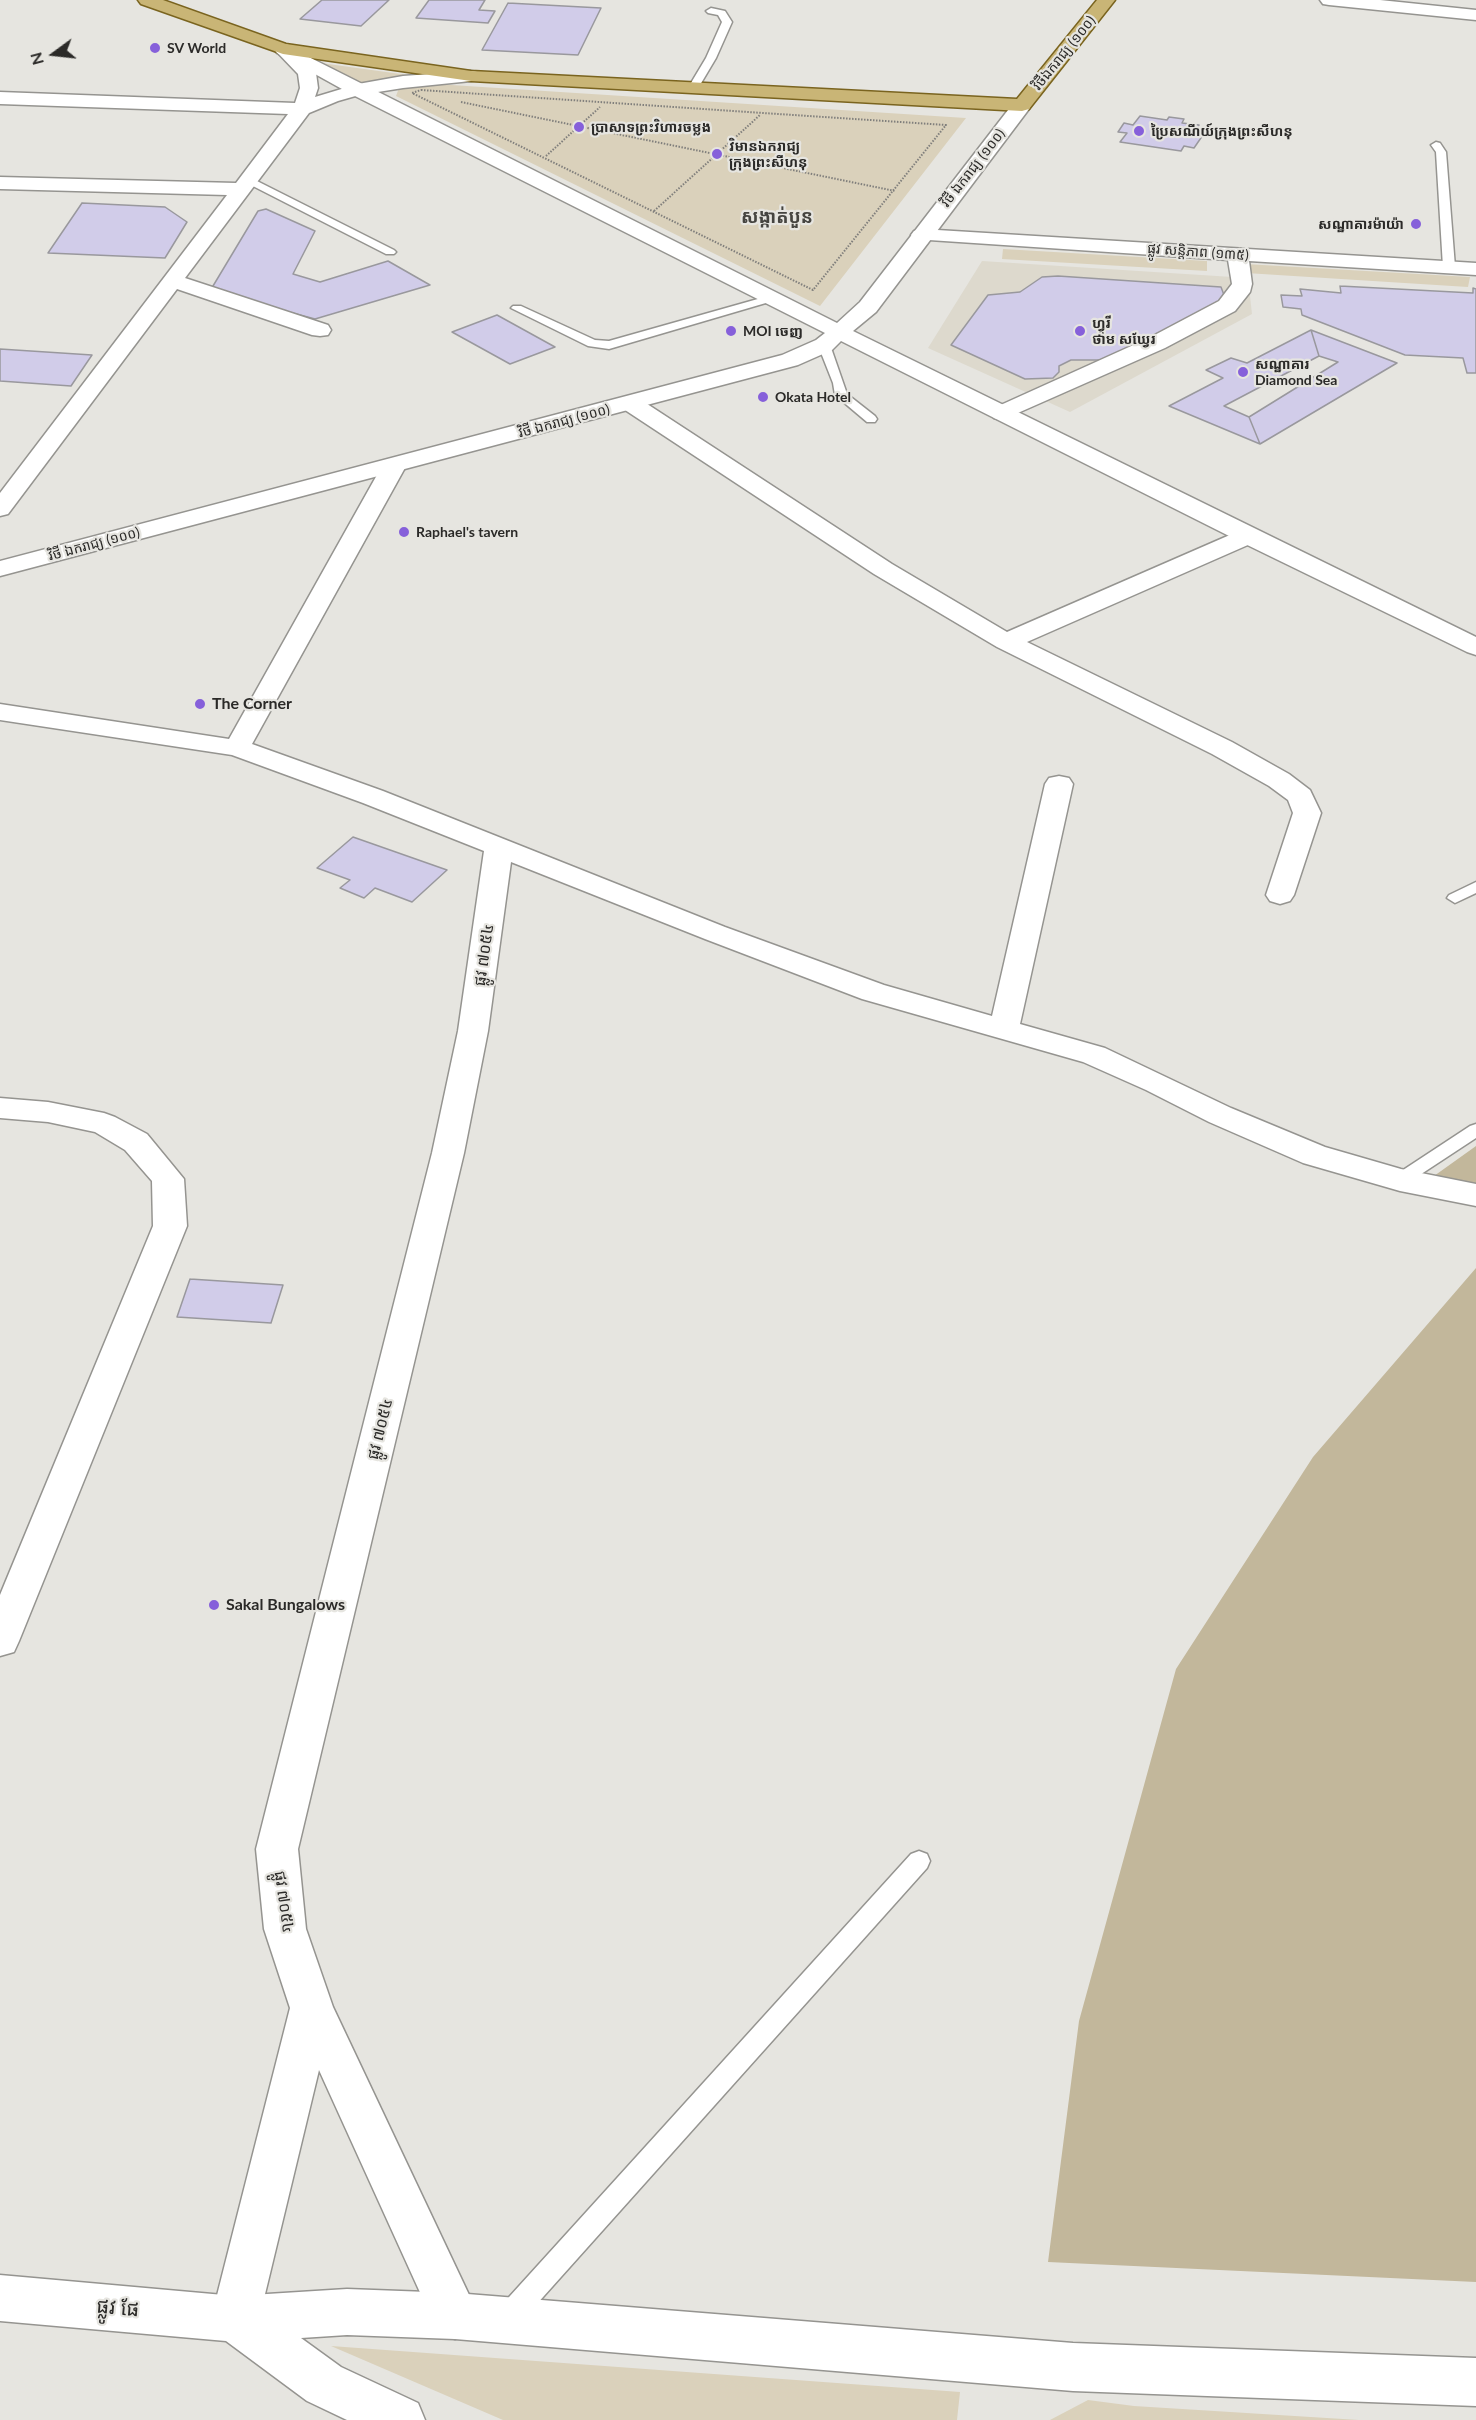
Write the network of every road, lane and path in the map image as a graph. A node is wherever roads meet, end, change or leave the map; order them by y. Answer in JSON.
{"nodes":[{"id":1,"x":147,"y":0,"type":"edge"},
{"id":2,"x":1106,"y":0,"type":"edge"},
{"id":3,"x":1329,"y":0,"type":"edge"},
{"id":4,"x":711,"y":11,"type":"dead end"},
{"id":5,"x":1476,"y":15,"type":"edge"},
{"id":6,"x":283,"y":49,"type":"junction"},
{"id":7,"x":471,"y":76,"type":"junction"},
{"id":8,"x":693,"y":88,"type":"junction"},
{"id":9,"x":358,"y":90,"type":"junction"},
{"id":10,"x":412,"y":92,"type":"junction"},
{"id":11,"x":433,"y":97,"type":"dead end"},
{"id":12,"x":0,"y":98,"type":"edge"},
{"id":13,"x":455,"y":101,"type":"dead end"},
{"id":14,"x":605,"y":102,"type":"junction"},
{"id":15,"x":1022,"y":105,"type":"junction"},
{"id":16,"x":302,"y":109,"type":"junction"},
{"id":17,"x":762,"y":113,"type":"junction"},
{"id":18,"x":579,"y":126,"type":"junction"},
{"id":19,"x":1436,"y":145,"type":"dead end"},
{"id":20,"x":717,"y":154,"type":"junction"},
{"id":21,"x":545,"y":157,"type":"junction"},
{"id":22,"x":0,"y":183,"type":"edge"},
{"id":23,"x":245,"y":184,"type":"junction"},
{"id":24,"x":895,"y":191,"type":"junction"},
{"id":25,"x":654,"y":212,"type":"junction"},
{"id":26,"x":921,"y":235,"type":"junction"},
{"id":27,"x":390,"y":252,"type":"dead end"},
{"id":28,"x":1237,"y":254,"type":"junction"},
{"id":29,"x":1449,"y":267,"type":"junction"},
{"id":30,"x":1476,"y":269,"type":"edge"},
{"id":31,"x":173,"y":281,"type":"junction"},
{"id":32,"x":772,"y":298,"type":"junction"},
{"id":33,"x":517,"y":308,"type":"dead end"},
{"id":34,"x":320,"y":330,"type":"dead end"},
{"id":35,"x":831,"y":338,"type":"junction"},
{"id":36,"x":630,"y":403,"type":"junction"},
{"id":37,"x":1002,"y":413,"type":"junction"},
{"id":38,"x":871,"y":419,"type":"dead end"},
{"id":39,"x":394,"y":466,"type":"junction"},
{"id":40,"x":0,"y":471,"type":"edge"},
{"id":41,"x":28,"y":473,"type":"junction"},
{"id":42,"x":0,"y":509,"type":"edge"},
{"id":43,"x":1248,"y":536,"type":"junction"},
{"id":44,"x":0,"y":569,"type":"edge"},
{"id":45,"x":1006,"y":642,"type":"junction"},
{"id":46,"x":1476,"y":647,"type":"edge"},
{"id":47,"x":0,"y":712,"type":"edge"},
{"id":48,"x":237,"y":748,"type":"junction"},
{"id":49,"x":1059,"y":784,"type":"dead end"},
{"id":50,"x":499,"y":846,"type":"junction"},
{"id":51,"x":1476,"y":887,"type":"edge"},
{"id":52,"x":1280,"y":895,"type":"dead end"},
{"id":53,"x":1455,"y":898,"type":"dead end"},
{"id":54,"x":1004,"y":1029,"type":"junction"},
{"id":55,"x":0,"y":1107,"type":"edge"},
{"id":56,"x":1476,"y":1130,"type":"edge"},
{"id":57,"x":1400,"y":1180,"type":"junction"},
{"id":58,"x":1476,"y":1195,"type":"edge"},
{"id":59,"x":0,"y":1641,"type":"edge"},
{"id":60,"x":919,"y":1861,"type":"dead end"},
{"id":61,"x":312,"y":2008,"type":"junction"},
{"id":62,"x":0,"y":2298,"type":"edge"},
{"id":63,"x":455,"y":2316,"type":"junction"},
{"id":64,"x":235,"y":2319,"type":"junction"},
{"id":65,"x":506,"y":2320,"type":"junction"},
{"id":66,"x":1476,"y":2382,"type":"edge"},
{"id":67,"x":401,"y":2420,"type":"edge"}],
"edges":[{"from":1,"to":6,"type":"main road"},
{"from":2,"to":15,"type":"main road","name":"វិថីឯករាជ្យ (១០០)"},
{"from":3,"to":5,"type":"street"},
{"from":4,"to":8,"type":"lane"},
{"from":6,"to":7,"type":"main road"},
{"from":6,"to":9,"type":"street"},
{"from":6,"to":16,"type":"street"},
{"from":7,"to":8,"type":"main road"},
{"from":7,"to":9,"type":"street"},
{"from":8,"to":15,"type":"main road"},
{"from":9,"to":16,"type":"street"},
{"from":9,"to":32,"type":"street"},
{"from":10,"to":11,"type":"path"},
{"from":10,"to":14,"type":"path"},
{"from":10,"to":21,"type":"path"},
{"from":12,"to":16,"type":"street"},
{"from":13,"to":18,"type":"path"},
{"from":14,"to":17,"type":"path"},
{"from":14,"to":18,"type":"path"},
{"from":15,"to":26,"type":"street","name":"វិថី ឯករាជ្យ (១០០)"},
{"from":16,"to":23,"type":"street"},
{"from":17,"to":20,"type":"path"},
{"from":17,"to":24,"type":"path"},
{"from":18,"to":20,"type":"path"},
{"from":18,"to":21,"type":"path"},
{"from":19,"to":29,"type":"lane"},
{"from":20,"to":24,"type":"path"},
{"from":20,"to":25,"type":"path"},
{"from":21,"to":25,"type":"path"},
{"from":22,"to":23,"type":"street"},
{"from":23,"to":27,"type":"lane"},
{"from":23,"to":31,"type":"street"},
{"from":24,"to":25,"type":"path"},
{"from":26,"to":28,"type":"street","name":"ផ្លូវ សន្តិភាព (១៣៥)"},
{"from":26,"to":35,"type":"street","name":"វិថី ឯករាជ្យ (១០០)"},
{"from":28,"to":29,"type":"street","name":"ផ្លូវ សន្តិភាព (១៣៥)"},
{"from":28,"to":37,"type":"street"},
{"from":29,"to":30,"type":"street","name":"ផ្លូវ សន្តិភាព (១៣៥)"},
{"from":31,"to":34,"type":"street"},
{"from":31,"to":41,"type":"street"},
{"from":32,"to":33,"type":"lane"},
{"from":32,"to":35,"type":"street"},
{"from":35,"to":36,"type":"street","name":"វិថី ឯករាជ្យ (១០០)"},
{"from":35,"to":37,"type":"street"},
{"from":35,"to":38,"type":"lane"},
{"from":36,"to":39,"type":"street","name":"វិថី ឯករាជ្យ (១០០)"},
{"from":36,"to":45,"type":"street"},
{"from":37,"to":43,"type":"street"},
{"from":39,"to":44,"type":"street","name":"វិថី ឯករាជ្យ (១០០)"},
{"from":39,"to":48,"type":"street"},
{"from":40,"to":41,"type":"street"},
{"from":41,"to":42,"type":"street"},
{"from":43,"to":45,"type":"street"},
{"from":43,"to":46,"type":"street"},
{"from":45,"to":52,"type":"street"},
{"from":47,"to":48,"type":"street"},
{"from":48,"to":50,"type":"street"},
{"from":49,"to":54,"type":"street"},
{"from":50,"to":54,"type":"street"},
{"from":50,"to":61,"type":"street","name":"ផ្លូវ ៧០៥៤"},
{"from":51,"to":53,"type":"lane"},
{"from":54,"to":57,"type":"street"},
{"from":55,"to":59,"type":"street"},
{"from":56,"to":57,"type":"lane"},
{"from":57,"to":58,"type":"street"},
{"from":60,"to":65,"type":"lane"},
{"from":61,"to":63,"type":"street","name":"ផ្លូវ ៧០៥៤"},
{"from":61,"to":64,"type":"street"},
{"from":62,"to":64,"type":"street","name":"ផ្លូវ ផែ"},
{"from":63,"to":64,"type":"street","name":"ផ្លូវ ផែ"},
{"from":63,"to":65,"type":"street","name":"ផ្លូវ ផែ"},
{"from":64,"to":67,"type":"street"},
{"from":65,"to":66,"type":"street","name":"ផ្លូវ ផែ"}]}
